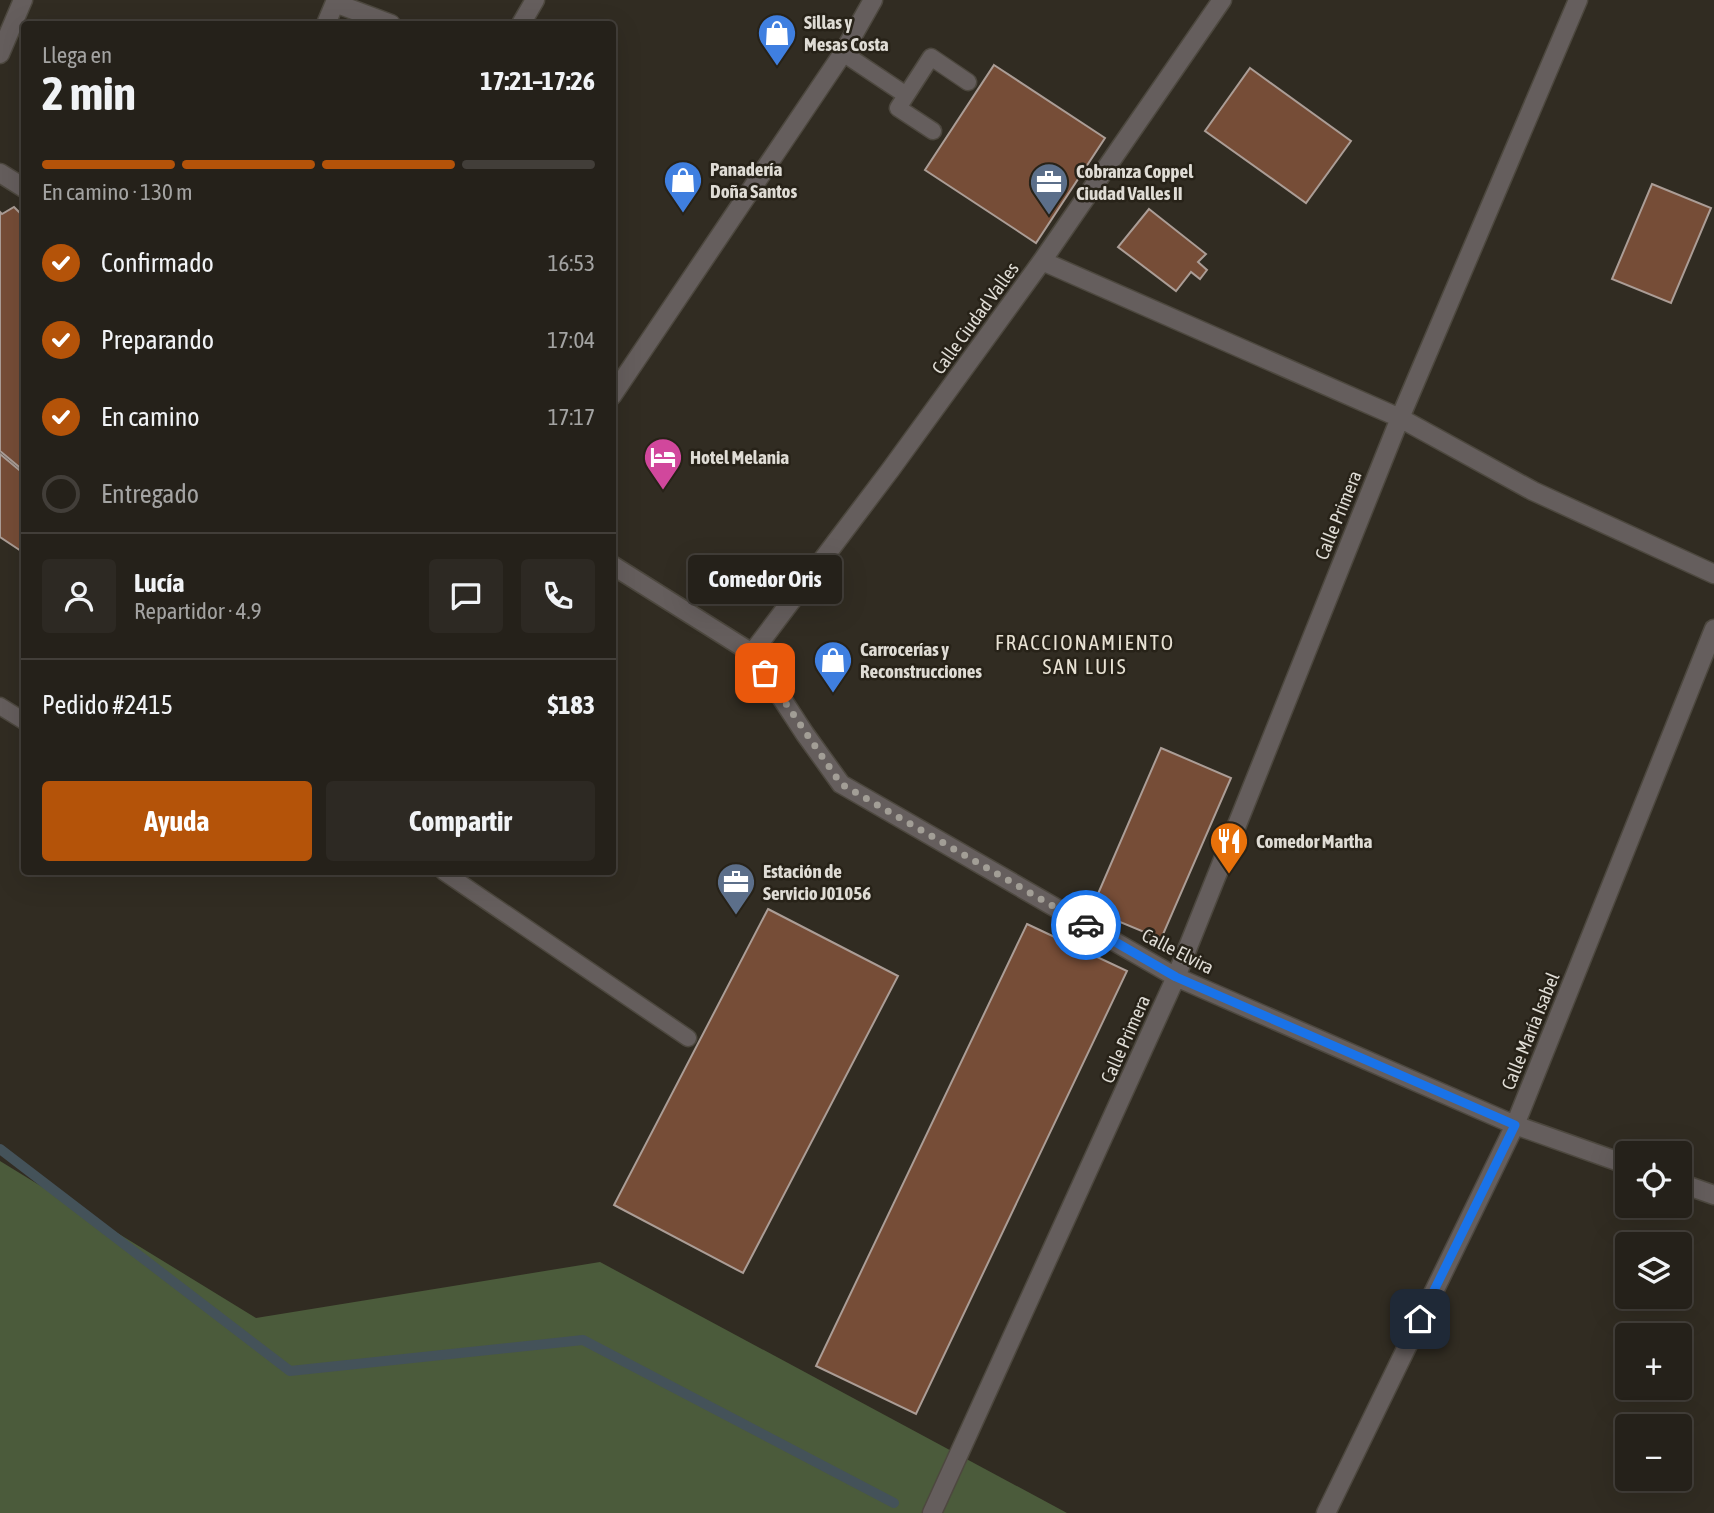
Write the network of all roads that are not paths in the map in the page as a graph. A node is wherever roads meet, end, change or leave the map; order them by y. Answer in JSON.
{"nodes":[{"id":1,"x":23,"y":0,"type":"edge"},
{"id":2,"x":536,"y":0,"type":"edge"},
{"id":3,"x":873,"y":0,"type":"edge"},
{"id":4,"x":1222,"y":0,"type":"edge"},
{"id":5,"x":1578,"y":0,"type":"edge"},
{"id":6,"x":335,"y":1,"type":"edge"},
{"id":7,"x":327,"y":21,"type":"edge"},
{"id":8,"x":384,"y":21,"type":"edge"},
{"id":9,"x":523,"y":21,"type":"edge"},
{"id":10,"x":843,"y":53,"type":"junction"},
{"id":11,"x":0,"y":54,"type":"edge"},
{"id":12,"x":968,"y":82,"type":"dead end"},
{"id":13,"x":906,"y":94,"type":"junction"},
{"id":14,"x":933,"y":131,"type":"dead end"},
{"id":15,"x":4,"y":175,"type":"edge"},
{"id":16,"x":21,"y":186,"type":"edge"},
{"id":17,"x":1042,"y":261,"type":"junction"},
{"id":18,"x":616,"y":390,"type":"edge"},
{"id":19,"x":1400,"y":418,"type":"junction"},
{"id":20,"x":616,"y":568,"type":"edge"},
{"id":21,"x":1714,"y":573,"type":"edge"},
{"id":22,"x":1714,"y":629,"type":"edge"},
{"id":23,"x":752,"y":653,"type":"junction"},
{"id":24,"x":0,"y":706,"type":"edge"},
{"id":25,"x":21,"y":719,"type":"edge"},
{"id":26,"x":448,"y":875,"type":"edge"},
{"id":27,"x":1176,"y":977,"type":"junction"},
{"id":28,"x":688,"y":1038,"type":"dead end"},
{"id":29,"x":1515,"y":1125,"type":"junction"},
{"id":30,"x":1615,"y":1160,"type":"edge"},
{"id":31,"x":1692,"y":1187,"type":"edge"},
{"id":32,"x":1714,"y":1195,"type":"edge"},
{"id":33,"x":932,"y":1513,"type":"edge"},
{"id":34,"x":1326,"y":1513,"type":"edge"}],
"edges":[{"from":1,"to":11,"type":"street"},
{"from":2,"to":9,"type":"street"},
{"from":3,"to":10,"type":"street"},
{"from":4,"to":17,"type":"street","name":"Calle Ciudad Valles"},
{"from":5,"to":19,"type":"street","name":"Calle Primera"},
{"from":6,"to":7,"type":"street"},
{"from":6,"to":8,"type":"street"},
{"from":10,"to":13,"type":"lane"},
{"from":10,"to":18,"type":"street"},
{"from":12,"to":13,"type":"lane"},
{"from":13,"to":14,"type":"lane"},
{"from":15,"to":16,"type":"street"},
{"from":17,"to":19,"type":"street"},
{"from":17,"to":23,"type":"street","name":"Calle Ciudad Valles"},
{"from":19,"to":21,"type":"street"},
{"from":19,"to":27,"type":"street","name":"Calle Primera"},
{"from":20,"to":23,"type":"street","name":"Calle Elvira"},
{"from":22,"to":29,"type":"street","name":"Calle María Isabel"},
{"from":23,"to":27,"type":"street","name":"Calle Elvira"},
{"from":24,"to":25,"type":"lane"},
{"from":26,"to":28,"type":"lane"},
{"from":27,"to":29,"type":"street","name":"Calle Elvira"},
{"from":27,"to":33,"type":"street","name":"Calle Primera"},
{"from":29,"to":30,"type":"street","name":"Calle Elvira"},
{"from":29,"to":34,"type":"street","name":"Calle María Isabel"},
{"from":31,"to":32,"type":"street"}]}
